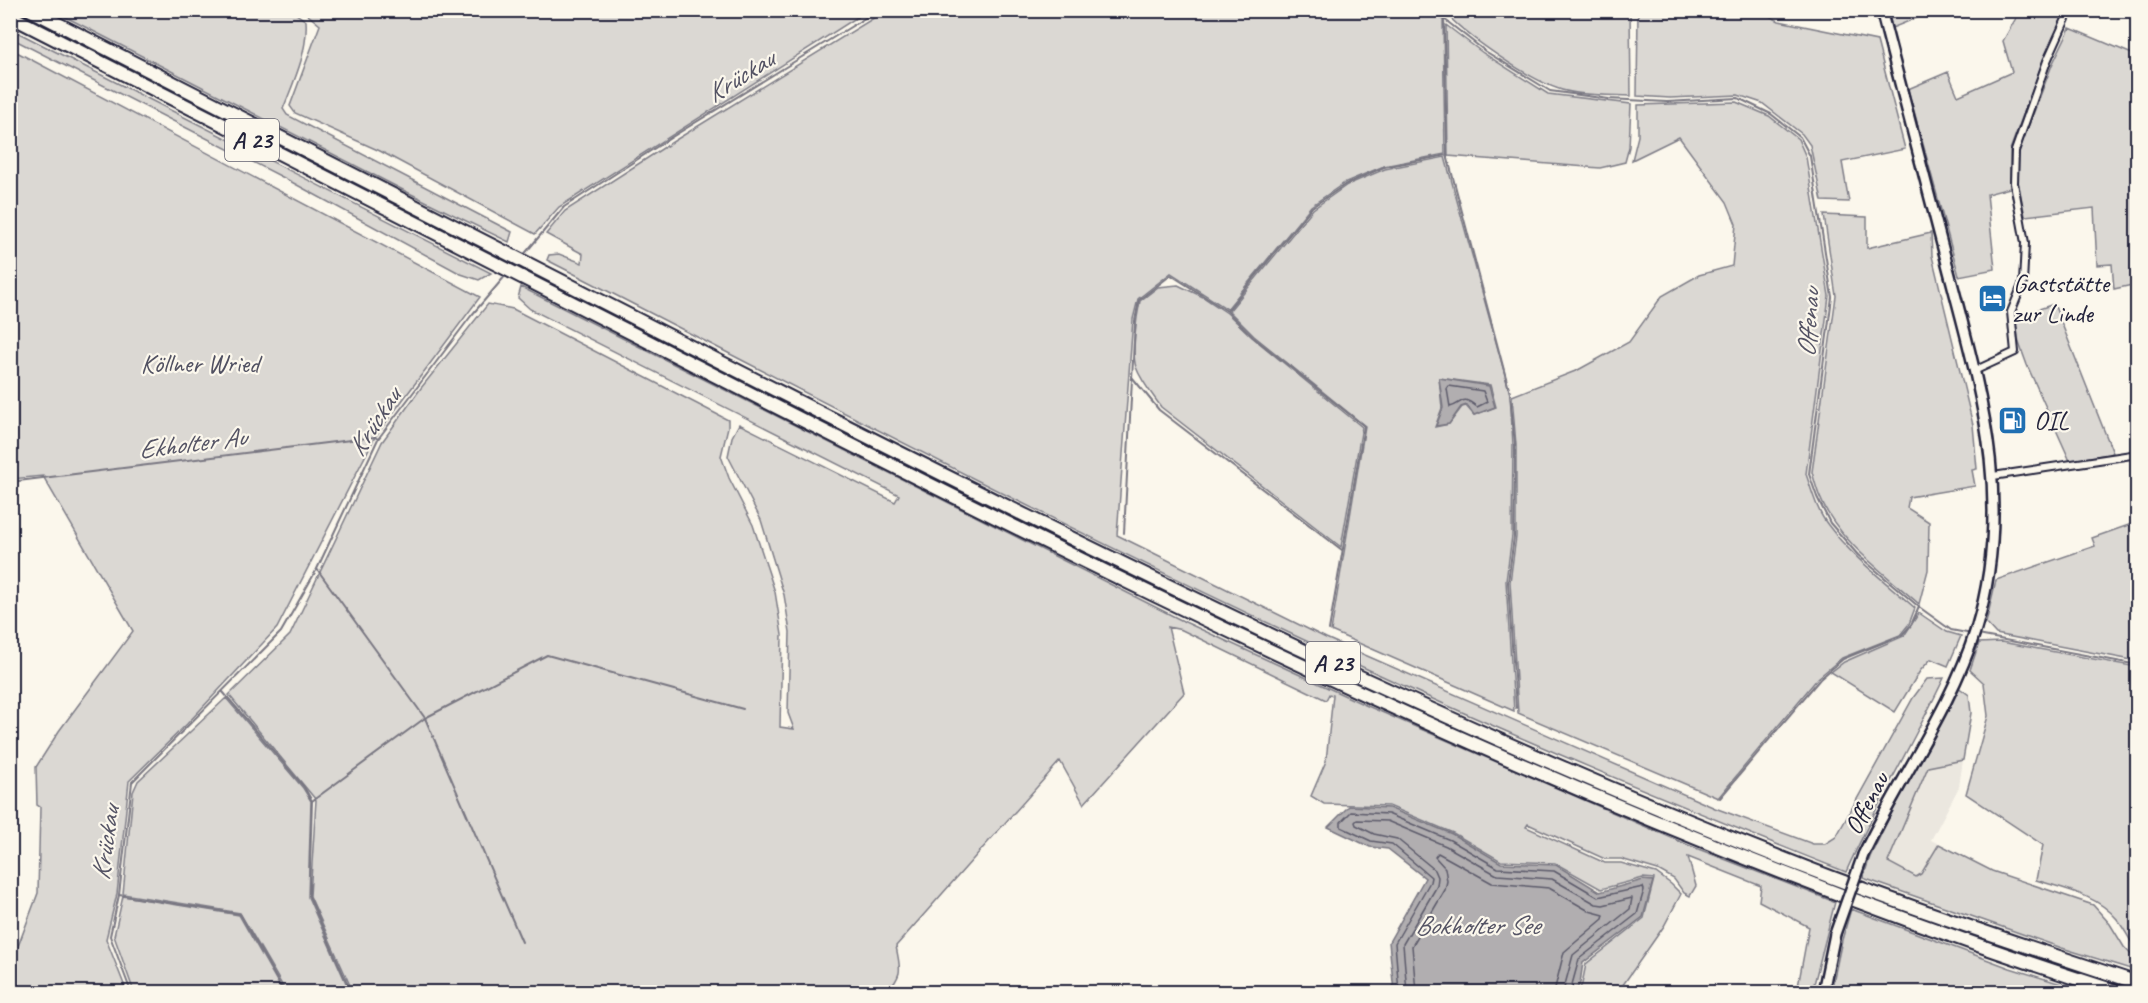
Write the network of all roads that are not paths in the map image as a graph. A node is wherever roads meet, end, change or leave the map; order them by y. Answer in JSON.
{"nodes":[{"id":1,"x":32,"y":10,"type":"edge"},
{"id":2,"x":1881,"y":10,"type":"edge"},
{"id":3,"x":2070,"y":10,"type":"edge"},
{"id":4,"x":10,"y":16,"type":"edge"},
{"id":5,"x":1974,"y":370,"type":"junction"},
{"id":6,"x":2138,"y":454,"type":"edge"},
{"id":7,"x":1993,"y":476,"type":"junction"},
{"id":8,"x":2138,"y":983,"type":"edge"},
{"id":9,"x":1822,"y":993,"type":"edge"},
{"id":10,"x":2118,"y":993,"type":"edge"}],
"edges":[{"from":1,"to":8,"type":"highway","number":"A 23"},
{"from":2,"to":5,"type":"main road","name":"Offenau"},
{"from":3,"to":5,"type":"street"},
{"from":4,"to":10,"type":"highway","number":"A 23"},
{"from":5,"to":7,"type":"main road","name":"Offenau"},
{"from":6,"to":7,"type":"street"},
{"from":7,"to":9,"type":"main road","name":"Offenau","bridge":true}]}
